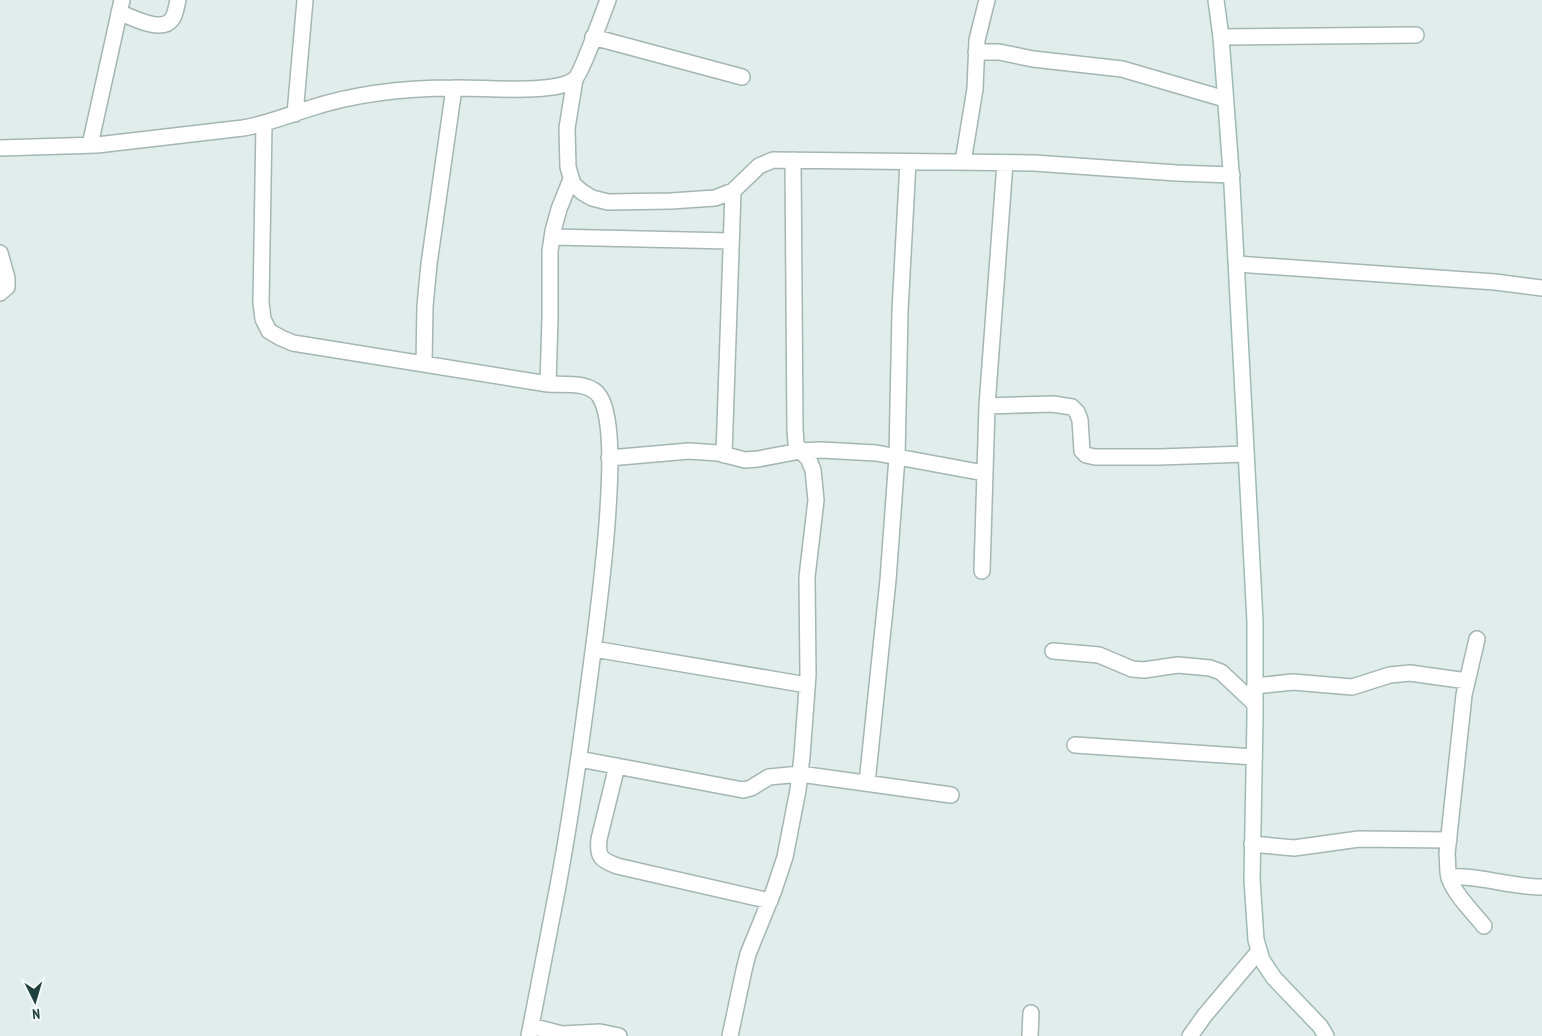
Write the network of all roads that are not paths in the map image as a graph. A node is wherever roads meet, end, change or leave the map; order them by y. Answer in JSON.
{"nodes":[{"id":1,"x":178,"y":0,"type":"edge"},
{"id":2,"x":305,"y":0,"type":"edge"},
{"id":3,"x":608,"y":0,"type":"edge"},
{"id":4,"x":986,"y":0,"type":"edge"},
{"id":5,"x":1216,"y":0,"type":"edge"},
{"id":6,"x":120,"y":6,"type":"edge"},
{"id":7,"x":1416,"y":36,"type":"dead end"},
{"id":8,"x":593,"y":37,"type":"junction"},
{"id":9,"x":1221,"y":37,"type":"junction"},
{"id":10,"x":976,"y":52,"type":"junction"},
{"id":11,"x":742,"y":76,"type":"dead end"},
{"id":12,"x":575,"y":79,"type":"junction"},
{"id":13,"x":454,"y":88,"type":"junction"},
{"id":14,"x":1225,"y":98,"type":"junction"},
{"id":15,"x":295,"y":114,"type":"junction"},
{"id":16,"x":264,"y":124,"type":"junction"},
{"id":17,"x":90,"y":146,"type":"junction"},
{"id":18,"x":0,"y":148,"type":"edge"},
{"id":19,"x":793,"y":160,"type":"junction"},
{"id":20,"x":908,"y":162,"type":"junction"},
{"id":21,"x":963,"y":162,"type":"junction"},
{"id":22,"x":1005,"y":163,"type":"junction"},
{"id":23,"x":1232,"y":174,"type":"junction"},
{"id":24,"x":571,"y":179,"type":"junction"},
{"id":25,"x":733,"y":191,"type":"junction"},
{"id":26,"x":552,"y":237,"type":"junction"},
{"id":27,"x":731,"y":241,"type":"junction"},
{"id":28,"x":0,"y":253,"type":"edge"},
{"id":29,"x":1237,"y":264,"type":"junction"},
{"id":30,"x":1542,"y":288,"type":"edge"},
{"id":31,"x":0,"y":293,"type":"edge"},
{"id":32,"x":424,"y":364,"type":"junction"},
{"id":33,"x":548,"y":384,"type":"junction"},
{"id":34,"x":987,"y":406,"type":"junction"},
{"id":35,"x":800,"y":451,"type":"junction"},
{"id":36,"x":1246,"y":454,"type":"junction"},
{"id":37,"x":724,"y":455,"type":"junction"},
{"id":38,"x":897,"y":456,"type":"junction"},
{"id":39,"x":609,"y":458,"type":"junction"},
{"id":40,"x":984,"y":473,"type":"junction"},
{"id":41,"x":982,"y":571,"type":"dead end"},
{"id":42,"x":1476,"y":638,"type":"dead end"},
{"id":43,"x":594,"y":649,"type":"junction"},
{"id":44,"x":1053,"y":651,"type":"dead end"},
{"id":45,"x":1467,"y":681,"type":"junction"},
{"id":46,"x":808,"y":685,"type":"junction"},
{"id":47,"x":1255,"y":686,"type":"junction"},
{"id":48,"x":1255,"y":704,"type":"junction"},
{"id":49,"x":1075,"y":745,"type":"dead end"},
{"id":50,"x":1254,"y":757,"type":"junction"},
{"id":51,"x":579,"y":759,"type":"junction"},
{"id":52,"x":617,"y":766,"type":"junction"},
{"id":53,"x":800,"y":774,"type":"junction"},
{"id":54,"x":867,"y":784,"type":"junction"},
{"id":55,"x":951,"y":795,"type":"dead end"},
{"id":56,"x":1449,"y":840,"type":"junction"},
{"id":57,"x":1252,"y":844,"type":"junction"},
{"id":58,"x":1449,"y":877,"type":"junction"},
{"id":59,"x":1542,"y":887,"type":"edge"},
{"id":60,"x":770,"y":901,"type":"junction"},
{"id":61,"x":1484,"y":926,"type":"dead end"},
{"id":62,"x":1259,"y":951,"type":"junction"},
{"id":63,"x":1031,"y":1013,"type":"dead end"},
{"id":64,"x":530,"y":1031,"type":"edge"},
{"id":65,"x":619,"y":1036,"type":"edge"},
{"id":66,"x":730,"y":1036,"type":"edge"},
{"id":67,"x":1030,"y":1036,"type":"edge"},
{"id":68,"x":1190,"y":1036,"type":"edge"},
{"id":69,"x":1326,"y":1036,"type":"edge"}],
"edges":[{"from":1,"to":6,"type":"street"},
{"from":2,"to":15,"type":"street"},
{"from":3,"to":8,"type":"street"},
{"from":4,"to":10,"type":"street"},
{"from":5,"to":9,"type":"street"},
{"from":6,"to":17,"type":"street"},
{"from":7,"to":9,"type":"street"},
{"from":8,"to":11,"type":"street"},
{"from":8,"to":12,"type":"street"},
{"from":9,"to":14,"type":"street"},
{"from":10,"to":14,"type":"street"},
{"from":10,"to":21,"type":"street"},
{"from":12,"to":13,"type":"street"},
{"from":12,"to":24,"type":"street"},
{"from":13,"to":15,"type":"street"},
{"from":13,"to":32,"type":"street"},
{"from":14,"to":23,"type":"street"},
{"from":15,"to":16,"type":"street"},
{"from":16,"to":17,"type":"street"},
{"from":16,"to":32,"type":"street"},
{"from":17,"to":18,"type":"street"},
{"from":19,"to":20,"type":"street"},
{"from":19,"to":25,"type":"street"},
{"from":19,"to":35,"type":"street"},
{"from":20,"to":21,"type":"street"},
{"from":20,"to":38,"type":"street"},
{"from":21,"to":22,"type":"street"},
{"from":22,"to":23,"type":"street"},
{"from":22,"to":34,"type":"street"},
{"from":23,"to":29,"type":"street"},
{"from":24,"to":25,"type":"street"},
{"from":24,"to":26,"type":"street"},
{"from":25,"to":27,"type":"street"},
{"from":26,"to":27,"type":"street"},
{"from":26,"to":33,"type":"street"},
{"from":27,"to":37,"type":"street"},
{"from":28,"to":31,"type":"street"},
{"from":29,"to":30,"type":"street"},
{"from":29,"to":36,"type":"street"},
{"from":32,"to":33,"type":"street"},
{"from":33,"to":39,"type":"street"},
{"from":34,"to":36,"type":"street"},
{"from":34,"to":40,"type":"street"},
{"from":35,"to":37,"type":"street"},
{"from":35,"to":38,"type":"street"},
{"from":35,"to":46,"type":"street"},
{"from":36,"to":47,"type":"street"},
{"from":37,"to":39,"type":"street"},
{"from":38,"to":40,"type":"street"},
{"from":38,"to":54,"type":"street"},
{"from":39,"to":43,"type":"street"},
{"from":40,"to":41,"type":"street"},
{"from":42,"to":45,"type":"street"},
{"from":43,"to":46,"type":"street"},
{"from":43,"to":51,"type":"street"},
{"from":44,"to":48,"type":"street"},
{"from":45,"to":47,"type":"street"},
{"from":45,"to":56,"type":"street"},
{"from":46,"to":53,"type":"street"},
{"from":47,"to":48,"type":"street"},
{"from":48,"to":50,"type":"street"},
{"from":49,"to":50,"type":"street"},
{"from":50,"to":57,"type":"street"},
{"from":51,"to":52,"type":"street"},
{"from":51,"to":64,"type":"street"},
{"from":52,"to":53,"type":"street"},
{"from":52,"to":60,"type":"street"},
{"from":53,"to":54,"type":"street"},
{"from":53,"to":60,"type":"street"},
{"from":54,"to":55,"type":"street"},
{"from":56,"to":57,"type":"street"},
{"from":56,"to":58,"type":"street"},
{"from":57,"to":62,"type":"street"},
{"from":58,"to":59,"type":"street"},
{"from":58,"to":61,"type":"street"},
{"from":60,"to":66,"type":"street"},
{"from":62,"to":68,"type":"street"},
{"from":62,"to":69,"type":"street"},
{"from":63,"to":67,"type":"street"},
{"from":64,"to":65,"type":"street"}]}
